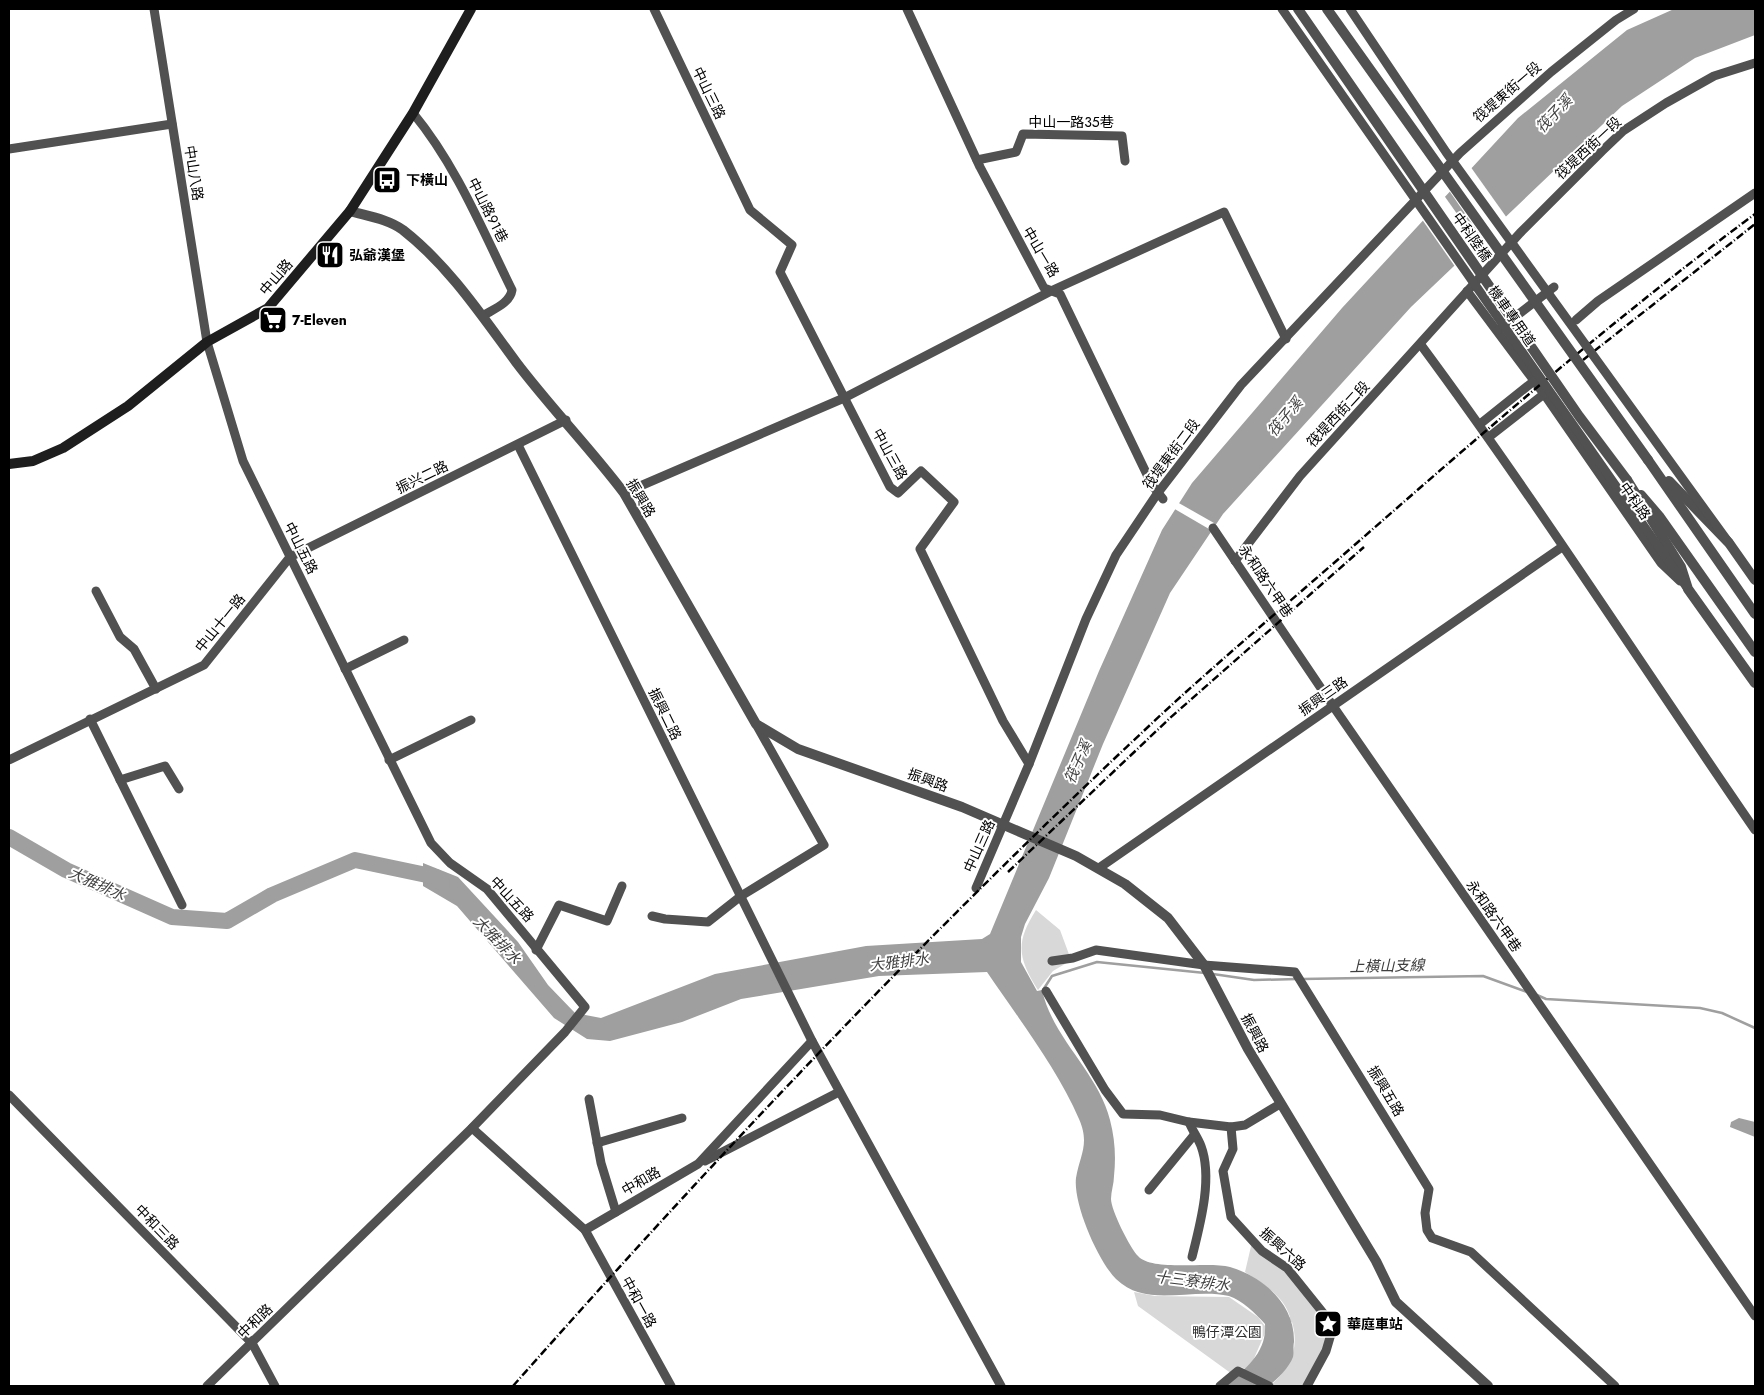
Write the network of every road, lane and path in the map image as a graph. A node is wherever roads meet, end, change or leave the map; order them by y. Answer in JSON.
{"nodes":[{"id":1,"x":154,"y":9,"type":"edge"},
{"id":2,"x":471,"y":9,"type":"edge"},
{"id":3,"x":654,"y":9,"type":"edge"},
{"id":4,"x":908,"y":9,"type":"edge"},
{"id":5,"x":1282,"y":9,"type":"edge"},
{"id":6,"x":1298,"y":9,"type":"edge"},
{"id":7,"x":1327,"y":9,"type":"edge"},
{"id":8,"x":1350,"y":9,"type":"edge"},
{"id":9,"x":1634,"y":9,"type":"edge"},
{"id":10,"x":1755,"y":62,"type":"edge"},
{"id":11,"x":413,"y":113,"type":"junction"},
{"id":12,"x":172,"y":124,"type":"junction"},
{"id":13,"x":9,"y":149,"type":"edge"},
{"id":14,"x":977,"y":160,"type":"junction"},
{"id":15,"x":1126,"y":161,"type":"dead end"},
{"id":16,"x":1755,"y":193,"type":"edge"},
{"id":17,"x":1408,"y":207,"type":"joint"},
{"id":18,"x":350,"y":211,"type":"junction"},
{"id":19,"x":1554,"y":287,"type":"dead end"},
{"id":20,"x":1053,"y":290,"type":"junction"},
{"id":21,"x":1468,"y":292,"type":"junction"},
{"id":22,"x":484,"y":315,"type":"junction"},
{"id":23,"x":1576,"y":320,"type":"dead end"},
{"id":24,"x":1497,"y":331,"type":"junction"},
{"id":25,"x":1286,"y":339,"type":"junction"},
{"id":26,"x":207,"y":342,"type":"junction"},
{"id":27,"x":1421,"y":345,"type":"junction"},
{"id":28,"x":1534,"y":381,"type":"junction"},
{"id":29,"x":1544,"y":394,"type":"junction"},
{"id":30,"x":844,"y":398,"type":"junction"},
{"id":31,"x":566,"y":420,"type":"junction"},
{"id":32,"x":1480,"y":424,"type":"junction"},
{"id":33,"x":1489,"y":437,"type":"junction"},
{"id":34,"x":518,"y":445,"type":"junction"},
{"id":35,"x":1648,"y":460,"type":"junction"},
{"id":36,"x":9,"y":464,"type":"edge"},
{"id":37,"x":1627,"y":480,"type":"junction"},
{"id":38,"x":624,"y":493,"type":"junction"},
{"id":39,"x":1160,"y":496,"type":"junction"},
{"id":40,"x":1213,"y":528,"type":"dead end"},
{"id":41,"x":1729,"y":544,"type":"junction"},
{"id":42,"x":1562,"y":547,"type":"junction"},
{"id":43,"x":290,"y":557,"type":"junction"},
{"id":44,"x":1235,"y":561,"type":"junction"},
{"id":45,"x":1755,"y":580,"type":"edge"},
{"id":46,"x":1688,"y":589,"type":"junction"},
{"id":47,"x":96,"y":591,"type":"dead end"},
{"id":48,"x":1755,"y":614,"type":"edge"},
{"id":49,"x":404,"y":640,"type":"dead end"},
{"id":50,"x":1755,"y":652,"type":"edge"},
{"id":51,"x":345,"y":669,"type":"junction"},
{"id":52,"x":1755,"y":683,"type":"edge"},
{"id":53,"x":156,"y":688,"type":"junction"},
{"id":54,"x":1333,"y":706,"type":"junction"},
{"id":55,"x":90,"y":719,"type":"junction"},
{"id":56,"x":471,"y":720,"type":"dead end"},
{"id":57,"x":756,"y":724,"type":"junction"},
{"id":58,"x":9,"y":760,"type":"edge"},
{"id":59,"x":390,"y":760,"type":"junction"},
{"id":60,"x":1029,"y":764,"type":"junction"},
{"id":61,"x":120,"y":780,"type":"junction"},
{"id":62,"x":179,"y":789,"type":"dead end"},
{"id":63,"x":1004,"y":825,"type":"junction"},
{"id":64,"x":1755,"y":830,"type":"edge"},
{"id":65,"x":1100,"y":868,"type":"junction"},
{"id":66,"x":622,"y":886,"type":"dead end"},
{"id":67,"x":976,"y":888,"type":"dead end"},
{"id":68,"x":741,"y":896,"type":"junction"},
{"id":69,"x":182,"y":905,"type":"dead end"},
{"id":70,"x":652,"y":916,"type":"dead end"},
{"id":71,"x":536,"y":950,"type":"junction"},
{"id":72,"x":1052,"y":961,"type":"dead end"},
{"id":73,"x":1204,"y":965,"type":"junction"},
{"id":74,"x":1046,"y":991,"type":"dead end"},
{"id":75,"x":585,"y":1008,"type":"joint"},
{"id":76,"x":812,"y":1041,"type":"junction"},
{"id":77,"x":839,"y":1092,"type":"junction"},
{"id":78,"x":9,"y":1095,"type":"edge"},
{"id":79,"x":589,"y":1099,"type":"dead end"},
{"id":80,"x":1280,"y":1104,"type":"junction"},
{"id":81,"x":682,"y":1118,"type":"dead end"},
{"id":82,"x":1189,"y":1122,"type":"junction"},
{"id":83,"x":1231,"y":1127,"type":"junction"},
{"id":84,"x":472,"y":1128,"type":"junction"},
{"id":85,"x":1194,"y":1134,"type":"junction"},
{"id":86,"x":597,"y":1143,"type":"junction"},
{"id":87,"x":698,"y":1164,"type":"junction"},
{"id":88,"x":1149,"y":1190,"type":"dead end"},
{"id":89,"x":616,"y":1212,"type":"junction"},
{"id":90,"x":585,"y":1230,"type":"junction"},
{"id":91,"x":1192,"y":1257,"type":"dead end"},
{"id":92,"x":1755,"y":1316,"type":"edge"},
{"id":93,"x":252,"y":1343,"type":"junction"},
{"id":94,"x":207,"y":1386,"type":"edge"},
{"id":95,"x":275,"y":1386,"type":"edge"},
{"id":96,"x":671,"y":1386,"type":"edge"},
{"id":97,"x":1001,"y":1386,"type":"edge"},
{"id":98,"x":1220,"y":1386,"type":"edge"},
{"id":99,"x":1269,"y":1386,"type":"edge"},
{"id":100,"x":1307,"y":1386,"type":"edge"},
{"id":101,"x":1488,"y":1386,"type":"edge"},
{"id":102,"x":1615,"y":1386,"type":"edge"}],
"edges":[{"from":1,"to":12,"type":"street","name":"中山八路"},
{"from":2,"to":11,"type":"main road","name":"中山路"},
{"from":3,"to":30,"type":"street","name":"中山三路"},
{"from":4,"to":14,"type":"street","name":"中山一路"},
{"from":5,"to":46,"type":"street","name":"機車專用道","bridge":true},
{"from":6,"to":37,"type":"street","name":"中科陸橋","bridge":true},
{"from":7,"to":35,"type":"street","name":"中科陸橋","bridge":true},
{"from":8,"to":41,"type":"street","bridge":true},
{"from":9,"to":17,"type":"street","name":"筏堤東街一段"},
{"from":10,"to":21,"type":"street","name":"筏堤西街一段"},
{"from":11,"to":18,"type":"main road","name":"中山路"},
{"from":11,"to":22,"type":"street","name":"中山路91巷"},
{"from":12,"to":13,"type":"street"},
{"from":12,"to":26,"type":"street","name":"中山八路"},
{"from":14,"to":15,"type":"street","name":"中山一路35巷"},
{"from":14,"to":20,"type":"street","name":"中山一路"},
{"from":16,"to":23,"type":"street"},
{"from":17,"to":25,"type":"street","name":"筏堤東街二段"},
{"from":18,"to":22,"type":"street","name":"振興路"},
{"from":18,"to":26,"type":"main road","name":"中山路"},
{"from":19,"to":24,"type":"street"},
{"from":20,"to":25,"type":"street"},
{"from":20,"to":30,"type":"street"},
{"from":20,"to":39,"type":"street","name":"中山一路"},
{"from":21,"to":24,"type":"street","name":"中科路"},
{"from":21,"to":27,"type":"street","name":"筏堤西街二段"},
{"from":22,"to":31,"type":"street","name":"振興路"},
{"from":24,"to":28,"type":"street","name":"中科路"},
{"from":25,"to":39,"type":"street","name":"筏堤東街二段"},
{"from":26,"to":36,"type":"main road","name":"中山路"},
{"from":26,"to":43,"type":"street","name":"中山五路"},
{"from":27,"to":32,"type":"street"},
{"from":27,"to":44,"type":"street","name":"筏堤西街二段"},
{"from":28,"to":29,"type":"street","name":"中科路"},
{"from":28,"to":32,"type":"street"},
{"from":29,"to":33,"type":"street"},
{"from":29,"to":46,"type":"street","name":"中科路"},
{"from":30,"to":38,"type":"street"},
{"from":30,"to":60,"type":"street","name":"中山三路"},
{"from":31,"to":34,"type":"street","name":"振兴二路"},
{"from":31,"to":38,"type":"street","name":"振興路"},
{"from":32,"to":33,"type":"street"},
{"from":33,"to":42,"type":"street"},
{"from":34,"to":43,"type":"street","name":"振兴二路"},
{"from":34,"to":68,"type":"street","name":"振興二路"},
{"from":35,"to":41,"type":"street"},
{"from":35,"to":48,"type":"street"},
{"from":37,"to":46,"type":"street"},
{"from":37,"to":50,"type":"street","name":"中科路"},
{"from":38,"to":57,"type":"street","name":"振興路"},
{"from":39,"to":60,"type":"street","name":"筏堤東街二段"},
{"from":40,"to":44,"type":"street","name":"永和路六甲巷"},
{"from":41,"to":45,"type":"street"},
{"from":42,"to":54,"type":"street","name":"振興三路"},
{"from":42,"to":64,"type":"street"},
{"from":43,"to":51,"type":"street","name":"中山五路"},
{"from":43,"to":53,"type":"street","name":"中山十一路"},
{"from":44,"to":54,"type":"street","name":"永和路六甲巷"},
{"from":46,"to":52,"type":"street","name":"中科路"},
{"from":47,"to":53,"type":"street"},
{"from":49,"to":51,"type":"street"},
{"from":51,"to":59,"type":"street","name":"中山五路"},
{"from":53,"to":55,"type":"street","name":"中山十一路"},
{"from":54,"to":65,"type":"street","name":"振興三路"},
{"from":54,"to":92,"type":"street","name":"永和路六甲巷"},
{"from":55,"to":58,"type":"street","name":"中山十一路"},
{"from":55,"to":61,"type":"street"},
{"from":56,"to":59,"type":"street"},
{"from":57,"to":63,"type":"street","name":"振興路"},
{"from":57,"to":68,"type":"street"},
{"from":59,"to":71,"type":"street","name":"中山五路"},
{"from":60,"to":63,"type":"street","name":"中山三路"},
{"from":61,"to":62,"type":"street"},
{"from":61,"to":69,"type":"street"},
{"from":63,"to":65,"type":"street","name":"振興路"},
{"from":63,"to":67,"type":"street","name":"中山三路"},
{"from":65,"to":73,"type":"street","name":"振興路"},
{"from":66,"to":71,"type":"street"},
{"from":68,"to":70,"type":"street"},
{"from":68,"to":76,"type":"street","name":"振興二路"},
{"from":71,"to":75,"type":"street","name":"中山五路"},
{"from":72,"to":73,"type":"street","name":"振興五路"},
{"from":73,"to":80,"type":"street","name":"振興路"},
{"from":73,"to":102,"type":"street","name":"振興五路"},
{"from":74,"to":82,"type":"street"},
{"from":75,"to":84,"type":"street","name":"中和路"},
{"from":76,"to":77,"type":"street"},
{"from":76,"to":87,"type":"street","name":"中和路"},
{"from":77,"to":87,"type":"street"},
{"from":77,"to":97,"type":"street"},
{"from":78,"to":93,"type":"street","name":"中和三路"},
{"from":79,"to":86,"type":"street"},
{"from":80,"to":83,"type":"street"},
{"from":80,"to":101,"type":"street","name":"振興路"},
{"from":81,"to":86,"type":"street"},
{"from":82,"to":83,"type":"street"},
{"from":82,"to":85,"type":"street"},
{"from":83,"to":100,"type":"street","name":"振興六路"},
{"from":84,"to":90,"type":"street"},
{"from":84,"to":93,"type":"street","name":"中和路"},
{"from":85,"to":88,"type":"street"},
{"from":85,"to":91,"type":"street"},
{"from":86,"to":89,"type":"street"},
{"from":87,"to":89,"type":"street","name":"中和路"},
{"from":89,"to":90,"type":"street","name":"中和路"},
{"from":90,"to":96,"type":"street","name":"中和一路"},
{"from":93,"to":94,"type":"street","name":"中和路"},
{"from":93,"to":95,"type":"street","name":"中和三路"},
{"from":98,"to":99,"type":"street"}]}
